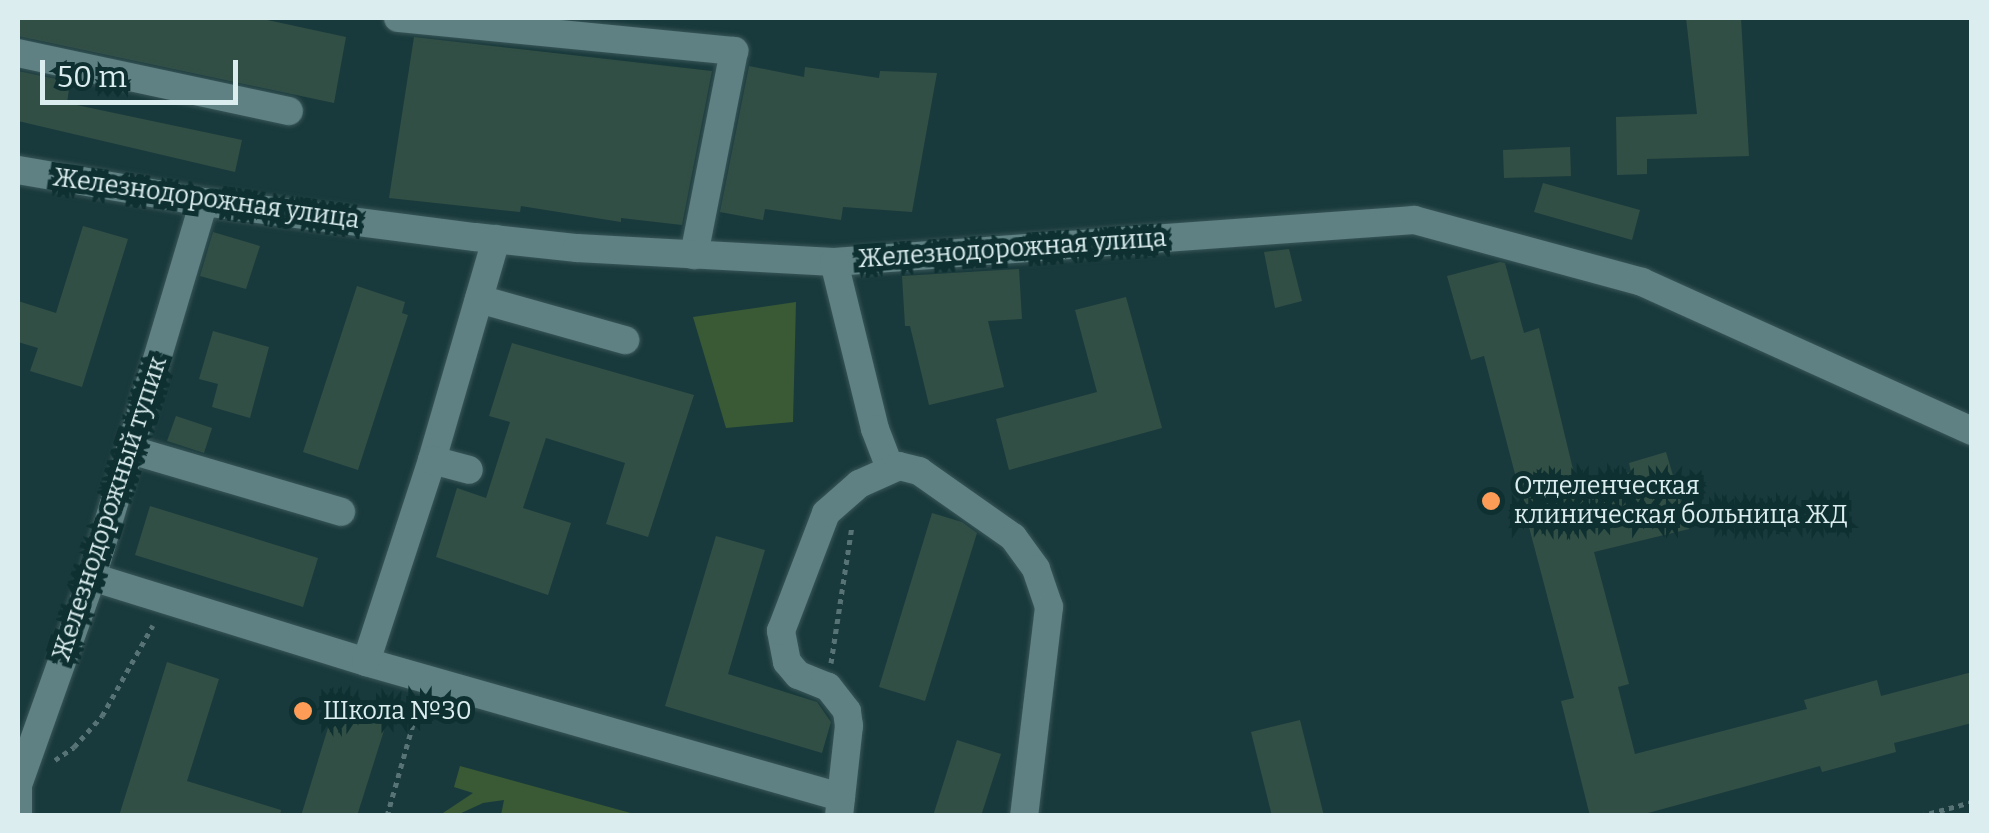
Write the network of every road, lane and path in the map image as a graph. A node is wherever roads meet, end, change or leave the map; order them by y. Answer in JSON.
{"nodes":[{"id":1,"x":398,"y":18,"type":"edge"},
{"id":2,"x":18,"y":53,"type":"edge"},
{"id":3,"x":290,"y":111,"type":"dead end"},
{"id":4,"x":18,"y":170,"type":"edge"},
{"id":5,"x":204,"y":202,"type":"junction"},
{"id":6,"x":496,"y":239,"type":"junction"},
{"id":7,"x":694,"y":254,"type":"junction"},
{"id":8,"x":834,"y":262,"type":"junction"},
{"id":9,"x":479,"y":298,"type":"junction"},
{"id":10,"x":625,"y":340,"type":"dead end"},
{"id":11,"x":1972,"y":431,"type":"edge"},
{"id":12,"x":131,"y":450,"type":"junction"},
{"id":13,"x":432,"y":460,"type":"junction"},
{"id":14,"x":890,"y":468,"type":"junction"},
{"id":15,"x":469,"y":470,"type":"dead end"},
{"id":16,"x":859,"y":484,"type":"junction"},
{"id":17,"x":340,"y":512,"type":"dead end"},
{"id":18,"x":92,"y":577,"type":"junction"},
{"id":19,"x":166,"y":600,"type":"junction"},
{"id":20,"x":366,"y":662,"type":"junction"},
{"id":21,"x":426,"y":679,"type":"junction"},
{"id":22,"x":828,"y":687,"type":"junction"},
{"id":23,"x":18,"y":784,"type":"edge"},
{"id":24,"x":1972,"y":802,"type":"edge"},
{"id":25,"x":840,"y":806,"type":"edge"},
{"id":26,"x":18,"y":816,"type":"edge"},
{"id":27,"x":388,"y":816,"type":"edge"},
{"id":28,"x":1024,"y":816,"type":"edge"},
{"id":29,"x":1920,"y":816,"type":"edge"}],
"edges":[{"from":1,"to":7,"type":"street"},
{"from":2,"to":3,"type":"street"},
{"from":4,"to":5,"type":"street","name":"Железнодорожная улица"},
{"from":5,"to":6,"type":"street","name":"Железнодорожная улица"},
{"from":5,"to":12,"type":"street","name":"Железнодорожный тупик"},
{"from":6,"to":7,"type":"street","name":"Железнодорожная улица"},
{"from":6,"to":9,"type":"street"},
{"from":7,"to":8,"type":"street","name":"Железнодорожная улица"},
{"from":8,"to":11,"type":"street","name":"Железнодорожная улица"},
{"from":8,"to":14,"type":"street"},
{"from":9,"to":10,"type":"street"},
{"from":9,"to":13,"type":"street"},
{"from":12,"to":17,"type":"street"},
{"from":12,"to":18,"type":"street","name":"Железнодорожный тупик"},
{"from":13,"to":15,"type":"street"},
{"from":13,"to":20,"type":"street"},
{"from":14,"to":16,"type":"street"},
{"from":14,"to":28,"type":"street"},
{"from":16,"to":22,"type":"path"},
{"from":16,"to":22,"type":"street"},
{"from":18,"to":19,"type":"street"},
{"from":18,"to":23,"type":"street","name":"Железнодорожный тупик"},
{"from":19,"to":20,"type":"street"},
{"from":19,"to":23,"type":"path"},
{"from":20,"to":21,"type":"street"},
{"from":21,"to":25,"type":"street"},
{"from":21,"to":27,"type":"path"},
{"from":22,"to":25,"type":"street"},
{"from":23,"to":26,"type":"street","name":"Железнодорожный тупик"},
{"from":24,"to":29,"type":"path"}]}
